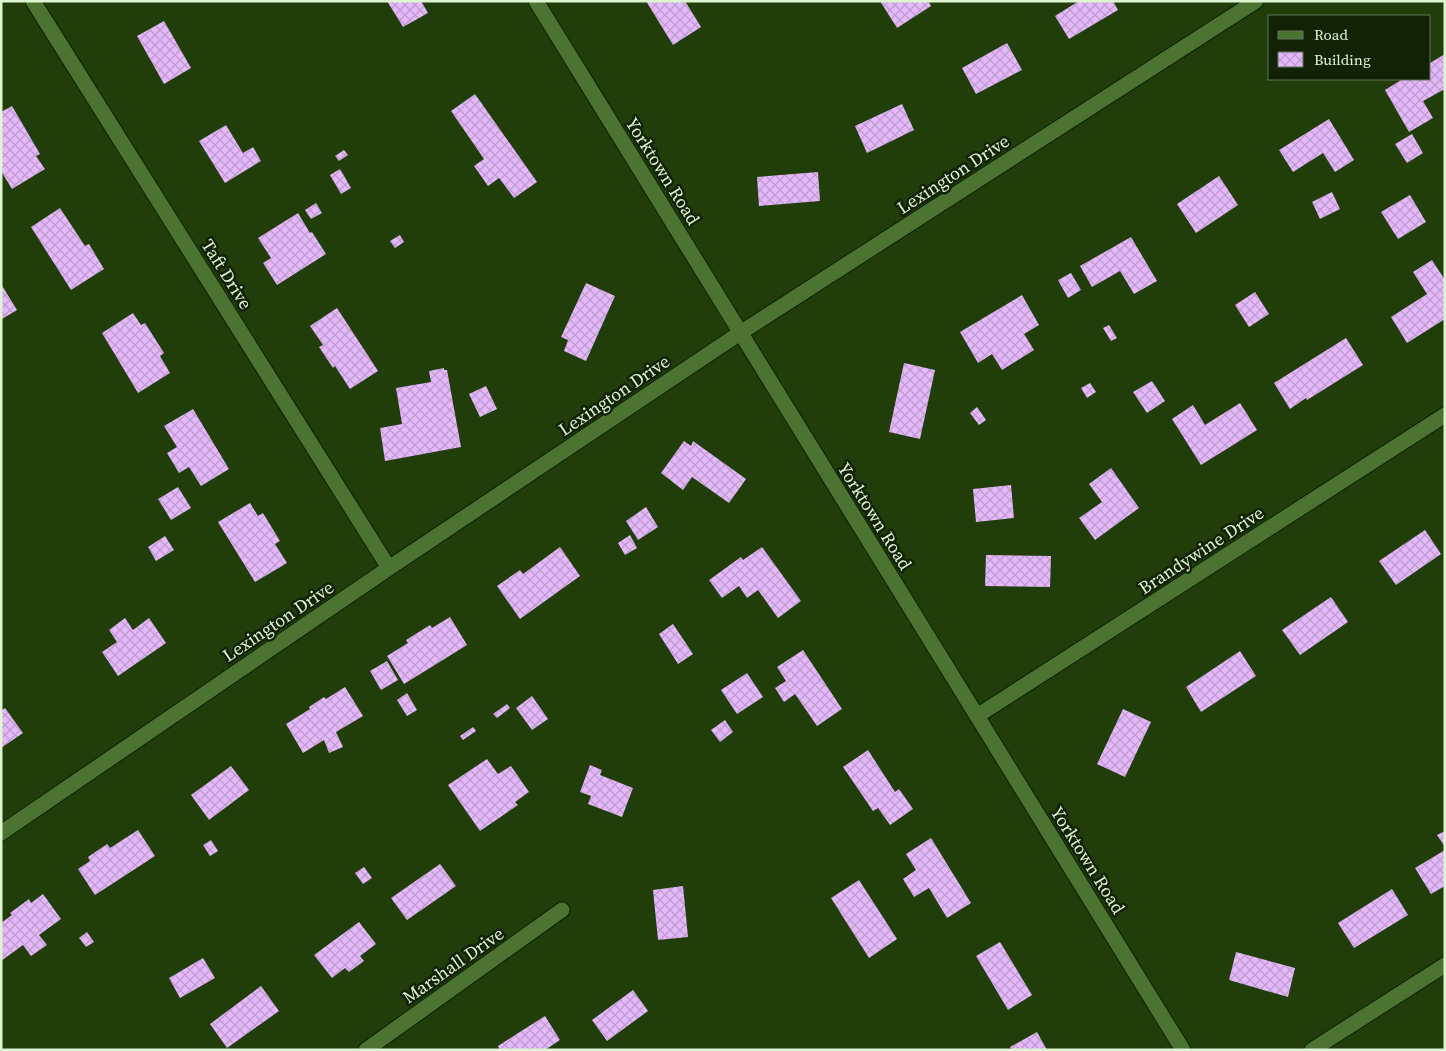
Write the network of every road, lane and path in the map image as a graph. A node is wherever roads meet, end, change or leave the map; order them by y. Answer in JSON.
{"nodes":[{"id":1,"x":33,"y":1,"type":"edge"},
{"id":2,"x":536,"y":1,"type":"edge"},
{"id":3,"x":1256,"y":1,"type":"edge"},
{"id":4,"x":740,"y":333,"type":"junction"},
{"id":5,"x":1445,"y":415,"type":"edge"},
{"id":6,"x":389,"y":568,"type":"junction"},
{"id":7,"x":977,"y":716,"type":"junction"},
{"id":8,"x":1,"y":833,"type":"edge"},
{"id":9,"x":562,"y":910,"type":"dead end"},
{"id":10,"x":1445,"y":965,"type":"edge"},
{"id":11,"x":366,"y":1050,"type":"edge"},
{"id":12,"x":1183,"y":1050,"type":"edge"},
{"id":13,"x":1312,"y":1050,"type":"edge"}],
"edges":[{"from":1,"to":6,"type":"street","name":"Taft Drive"},
{"from":2,"to":4,"type":"street","name":"Yorktown Road"},
{"from":3,"to":4,"type":"street","name":"Lexington Drive"},
{"from":4,"to":6,"type":"street","name":"Lexington Drive"},
{"from":4,"to":7,"type":"street","name":"Yorktown Road"},
{"from":5,"to":7,"type":"street","name":"Brandywine Drive"},
{"from":6,"to":8,"type":"street","name":"Lexington Drive"},
{"from":7,"to":12,"type":"street","name":"Yorktown Road"},
{"from":9,"to":11,"type":"street","name":"Marshall Drive"},
{"from":10,"to":13,"type":"street"}]}
